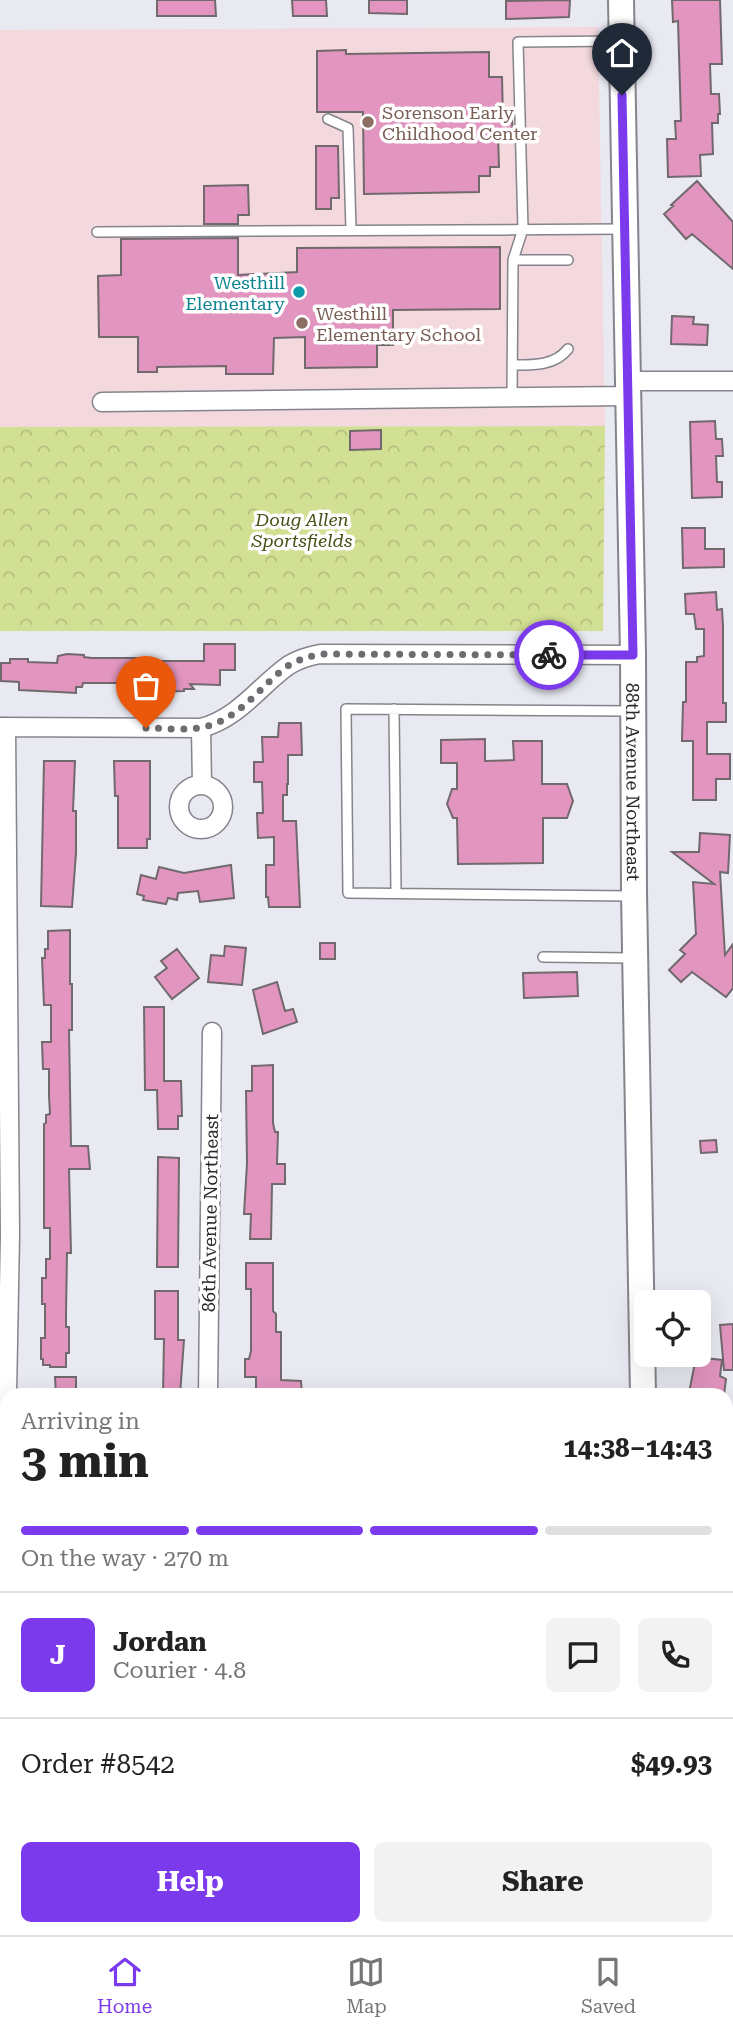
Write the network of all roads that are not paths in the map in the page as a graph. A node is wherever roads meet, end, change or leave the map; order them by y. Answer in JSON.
{"nodes":[{"id":1,"x":621,"y":0,"type":"edge"},
{"id":2,"x":621,"y":41,"type":"junction"},
{"id":3,"x":328,"y":120,"type":"dead end"},
{"id":4,"x":523,"y":229,"type":"junction"},
{"id":5,"x":624,"y":229,"type":"junction"},
{"id":6,"x":351,"y":230,"type":"junction"},
{"id":7,"x":97,"y":232,"type":"dead end"},
{"id":8,"x":513,"y":260,"type":"junction"},
{"id":9,"x":568,"y":260,"type":"dead end"},
{"id":10,"x":568,"y":349,"type":"dead end"},
{"id":11,"x":512,"y":365,"type":"junction"},
{"id":12,"x":733,"y":381,"type":"edge"},
{"id":13,"x":627,"y":389,"type":"junction"},
{"id":14,"x":512,"y":397,"type":"junction"},
{"id":15,"x":102,"y":402,"type":"dead end"},
{"id":16,"x":633,"y":655,"type":"junction"},
{"id":17,"x":394,"y":709,"type":"junction"},
{"id":18,"x":634,"y":711,"type":"junction"},
{"id":19,"x":3,"y":727,"type":"edge"},
{"id":20,"x":201,"y":728,"type":"junction"},
{"id":21,"x":202,"y":785,"type":"dead end"},
{"id":22,"x":396,"y":893,"type":"junction"},
{"id":23,"x":634,"y":896,"type":"junction"},
{"id":24,"x":543,"y":957,"type":"dead end"},
{"id":25,"x":635,"y":958,"type":"junction"},
{"id":26,"x":212,"y":1032,"type":"dead end"},
{"id":27,"x":5,"y":1159,"type":"edge"},
{"id":28,"x":7,"y":1388,"type":"edge"},
{"id":29,"x":208,"y":1388,"type":"edge"},
{"id":30,"x":643,"y":1388,"type":"edge"}],
"edges":[{"from":1,"to":2,"type":"street","name":"88th Avenue Northeast"},
{"from":2,"to":4,"type":"lane"},
{"from":2,"to":5,"type":"street","name":"88th Avenue Northeast"},
{"from":3,"to":6,"type":"lane"},
{"from":4,"to":5,"type":"lane"},
{"from":4,"to":6,"type":"lane"},
{"from":4,"to":8,"type":"lane"},
{"from":5,"to":13,"type":"street","name":"88th Avenue Northeast"},
{"from":6,"to":7,"type":"lane"},
{"from":8,"to":9,"type":"lane"},
{"from":8,"to":11,"type":"lane"},
{"from":10,"to":11,"type":"lane"},
{"from":11,"to":14,"type":"lane"},
{"from":12,"to":13,"type":"street"},
{"from":13,"to":14,"type":"street"},
{"from":13,"to":16,"type":"street","name":"88th Avenue Northeast"},
{"from":14,"to":15,"type":"street"},
{"from":16,"to":18,"type":"street","name":"88th Avenue Northeast"},
{"from":16,"to":20,"type":"street"},
{"from":17,"to":18,"type":"lane"},
{"from":17,"to":22,"type":"lane"},
{"from":17,"to":22,"type":"lane"},
{"from":18,"to":23,"type":"street","name":"88th Avenue Northeast"},
{"from":19,"to":20,"type":"street"},
{"from":19,"to":27,"type":"street"},
{"from":20,"to":21,"type":"street"},
{"from":22,"to":23,"type":"lane"},
{"from":23,"to":25,"type":"street","name":"88th Avenue Northeast"},
{"from":24,"to":25,"type":"lane"},
{"from":25,"to":30,"type":"street","name":"88th Avenue Northeast"},
{"from":26,"to":29,"type":"street","name":"86th Avenue Northeast"},
{"from":27,"to":28,"type":"street"}]}
